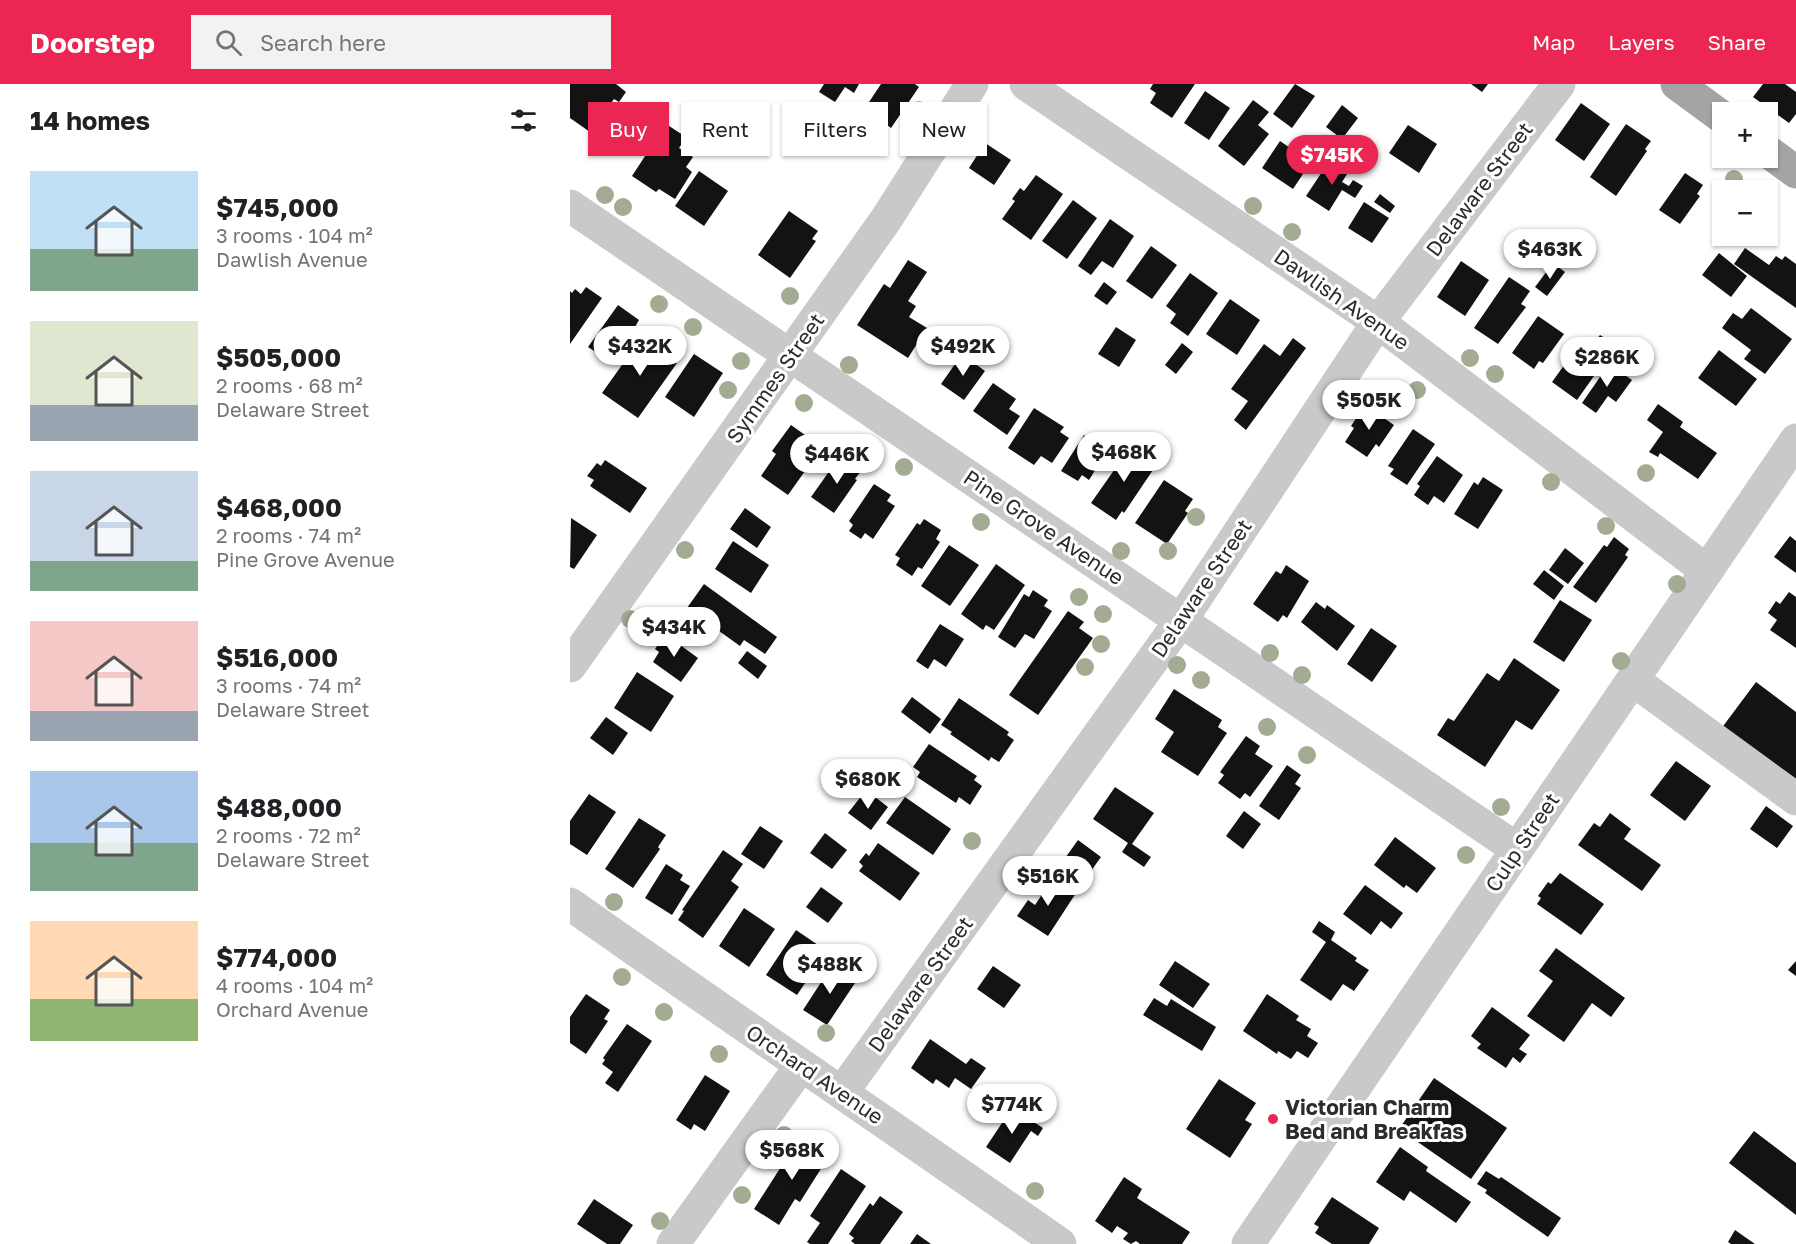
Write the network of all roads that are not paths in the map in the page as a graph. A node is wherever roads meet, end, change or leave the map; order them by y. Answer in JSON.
{"nodes":[{"id":1,"x":972,"y":84,"type":"edge"},
{"id":2,"x":1026,"y":84,"type":"edge"},
{"id":3,"x":1559,"y":84,"type":"edge"},
{"id":4,"x":1677,"y":84,"type":"edge"},
{"id":5,"x":1712,"y":110,"type":"edge"},
{"id":6,"x":1778,"y":159,"type":"edge"},
{"id":7,"x":1796,"y":172,"type":"edge"},
{"id":8,"x":570,"y":206,"type":"edge"},
{"id":9,"x":1378,"y":322,"type":"junction"},
{"id":10,"x":790,"y":357,"type":"junction"},
{"id":11,"x":1796,"y":440,"type":"edge"},
{"id":12,"x":1707,"y":571,"type":"junction"},
{"id":13,"x":1182,"y":620,"type":"junction"},
{"id":14,"x":570,"y":666,"type":"edge"},
{"id":15,"x":1633,"y":680,"type":"junction"},
{"id":16,"x":1796,"y":799,"type":"edge"},
{"id":17,"x":1517,"y":849,"type":"junction"},
{"id":18,"x":570,"y":904,"type":"edge"},
{"id":19,"x":801,"y":1067,"type":"junction"},
{"id":20,"x":843,"y":1091,"type":"junction"},
{"id":21,"x":673,"y":1244,"type":"edge"},
{"id":22,"x":1060,"y":1244,"type":"edge"},
{"id":23,"x":1248,"y":1244,"type":"edge"}],
"edges":[{"from":1,"to":10,"type":"street","name":"Symmes Street"},
{"from":2,"to":9,"type":"street","name":"Dawlish Avenue"},
{"from":3,"to":9,"type":"street","name":"Delaware Street"},
{"from":4,"to":5,"type":"main road"},
{"from":6,"to":7,"type":"main road"},
{"from":8,"to":10,"type":"street","name":"Pine Grove Avenue"},
{"from":9,"to":12,"type":"street","name":"Dawlish Avenue"},
{"from":9,"to":13,"type":"street","name":"Delaware Street"},
{"from":10,"to":13,"type":"street","name":"Pine Grove Avenue"},
{"from":10,"to":14,"type":"street","name":"Symmes Street"},
{"from":11,"to":12,"type":"street","name":"Culp Street"},
{"from":12,"to":15,"type":"street","name":"Culp Street"},
{"from":13,"to":17,"type":"street","name":"Pine Grove Avenue"},
{"from":13,"to":20,"type":"street","name":"Delaware Street"},
{"from":15,"to":16,"type":"street"},
{"from":15,"to":17,"type":"street","name":"Culp Street"},
{"from":17,"to":23,"type":"street","name":"Culp Street"},
{"from":18,"to":19,"type":"street","name":"Orchard Avenue"},
{"from":19,"to":20,"type":"street","name":"Orchard Avenue"},
{"from":19,"to":21,"type":"street"},
{"from":20,"to":22,"type":"street","name":"Orchard Avenue"}]}
